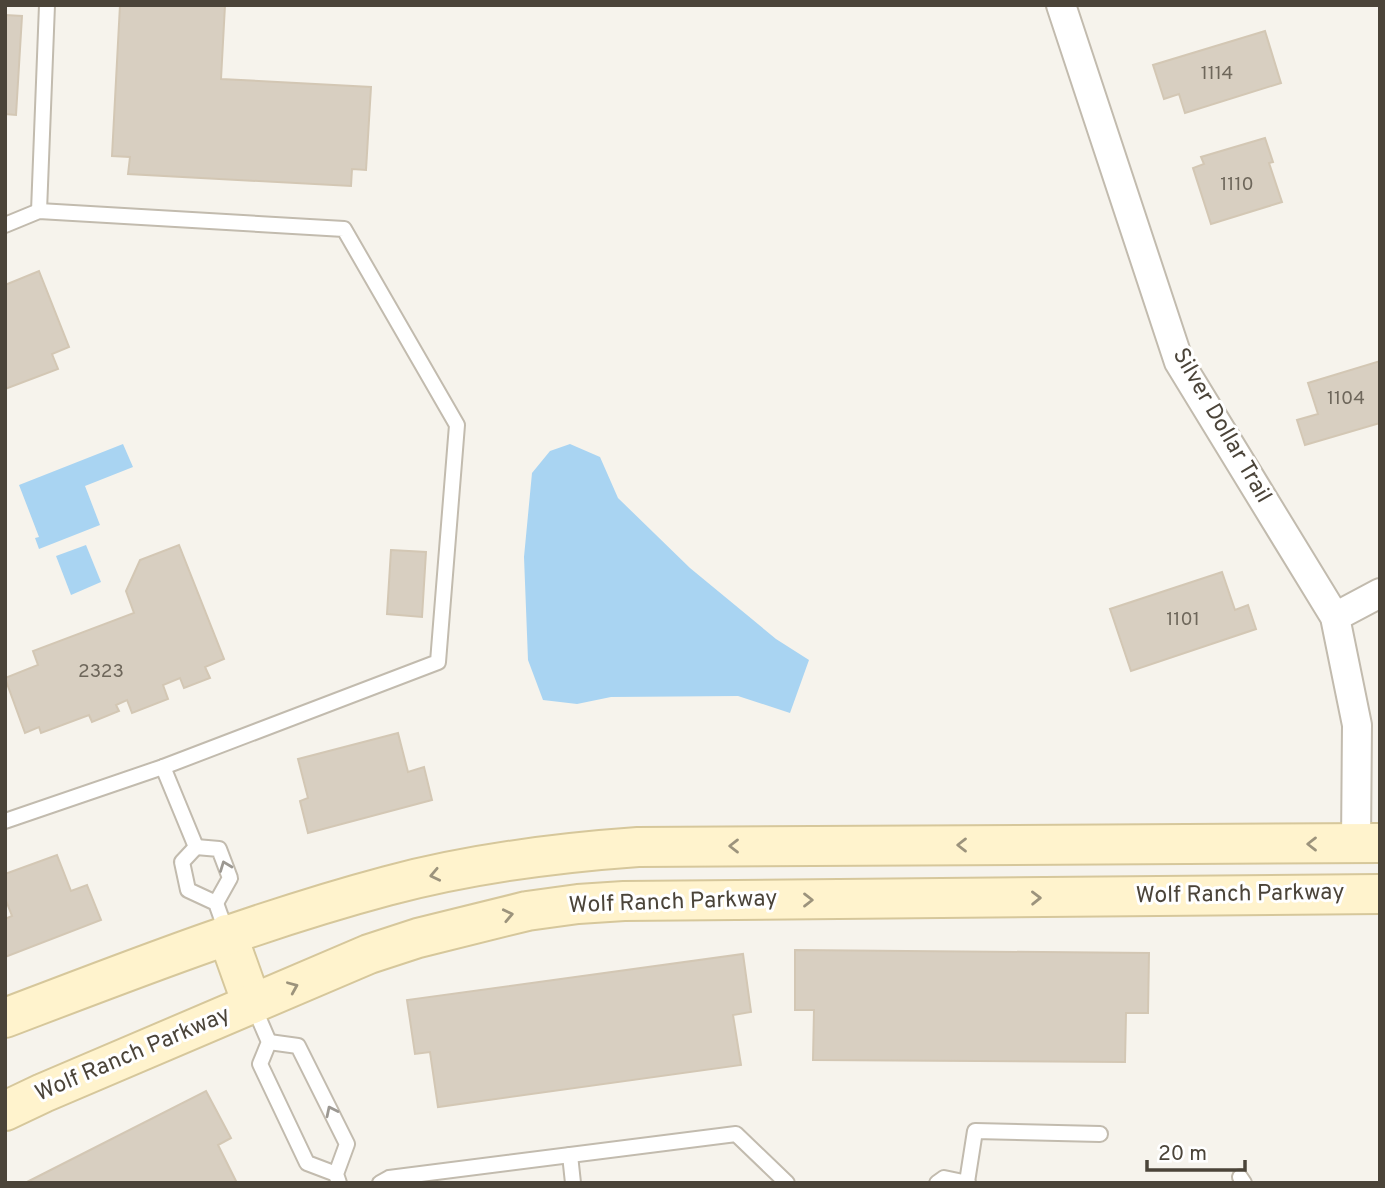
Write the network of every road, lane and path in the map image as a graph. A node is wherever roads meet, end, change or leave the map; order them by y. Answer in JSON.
{"nodes":[{"id":1,"x":47,"y":5,"type":"edge"},
{"id":2,"x":1061,"y":5,"type":"edge"},
{"id":3,"x":39,"y":211,"type":"junction"},
{"id":4,"x":5,"y":225,"type":"edge"},
{"id":5,"x":1380,"y":593,"type":"edge"},
{"id":6,"x":1335,"y":617,"type":"junction"},
{"id":7,"x":163,"y":767,"type":"junction"},
{"id":8,"x":5,"y":821,"type":"edge"},
{"id":9,"x":1368,"y":843,"type":"edge"},
{"id":10,"x":196,"y":847,"type":"junction"},
{"id":11,"x":1369,"y":894,"type":"edge"},
{"id":12,"x":222,"y":919,"type":"junction"},
{"id":13,"x":253,"y":1004,"type":"junction"},
{"id":14,"x":5,"y":1018,"type":"edge"},
{"id":15,"x":269,"y":1042,"type":"junction"},
{"id":16,"x":5,"y":1111,"type":"edge"},
{"id":17,"x":1100,"y":1134,"type":"dead end"},
{"id":18,"x":570,"y":1155,"type":"junction"},
{"id":19,"x":338,"y":1178,"type":"edge"},
{"id":20,"x":387,"y":1181,"type":"edge"},
{"id":21,"x":573,"y":1183,"type":"edge"},
{"id":22,"x":787,"y":1183,"type":"edge"},
{"id":23,"x":937,"y":1183,"type":"edge"},
{"id":24,"x":968,"y":1183,"type":"edge"}],
"edges":[{"from":1,"to":3,"type":"lane"},
{"from":2,"to":6,"type":"street","name":"Silver Dollar Trail"},
{"from":3,"to":4,"type":"lane"},
{"from":3,"to":7,"type":"lane"},
{"from":5,"to":6,"type":"street"},
{"from":6,"to":9,"type":"street","name":"Silver Dollar Trail"},
{"from":7,"to":8,"type":"lane"},
{"from":7,"to":10,"type":"lane"},
{"from":9,"to":11,"type":"street"},
{"from":9,"to":12,"type":"street","one_way":true},
{"from":10,"to":12,"type":"lane"},
{"from":12,"to":10,"type":"lane","one_way":true},
{"from":13,"to":11,"type":"street","name":"Wolf Ranch Parkway","one_way":true},
{"from":12,"to":13,"type":"street"},
{"from":12,"to":14,"type":"street"},
{"from":13,"to":15,"type":"lane"},
{"from":13,"to":16,"type":"street","name":"Wolf Ranch Parkway"},
{"from":15,"to":19,"type":"lane"},
{"from":19,"to":15,"type":"lane","one_way":true},
{"from":17,"to":24,"type":"lane"},
{"from":18,"to":20,"type":"lane"},
{"from":18,"to":21,"type":"lane"},
{"from":18,"to":22,"type":"lane"},
{"from":23,"to":24,"type":"lane"}]}
